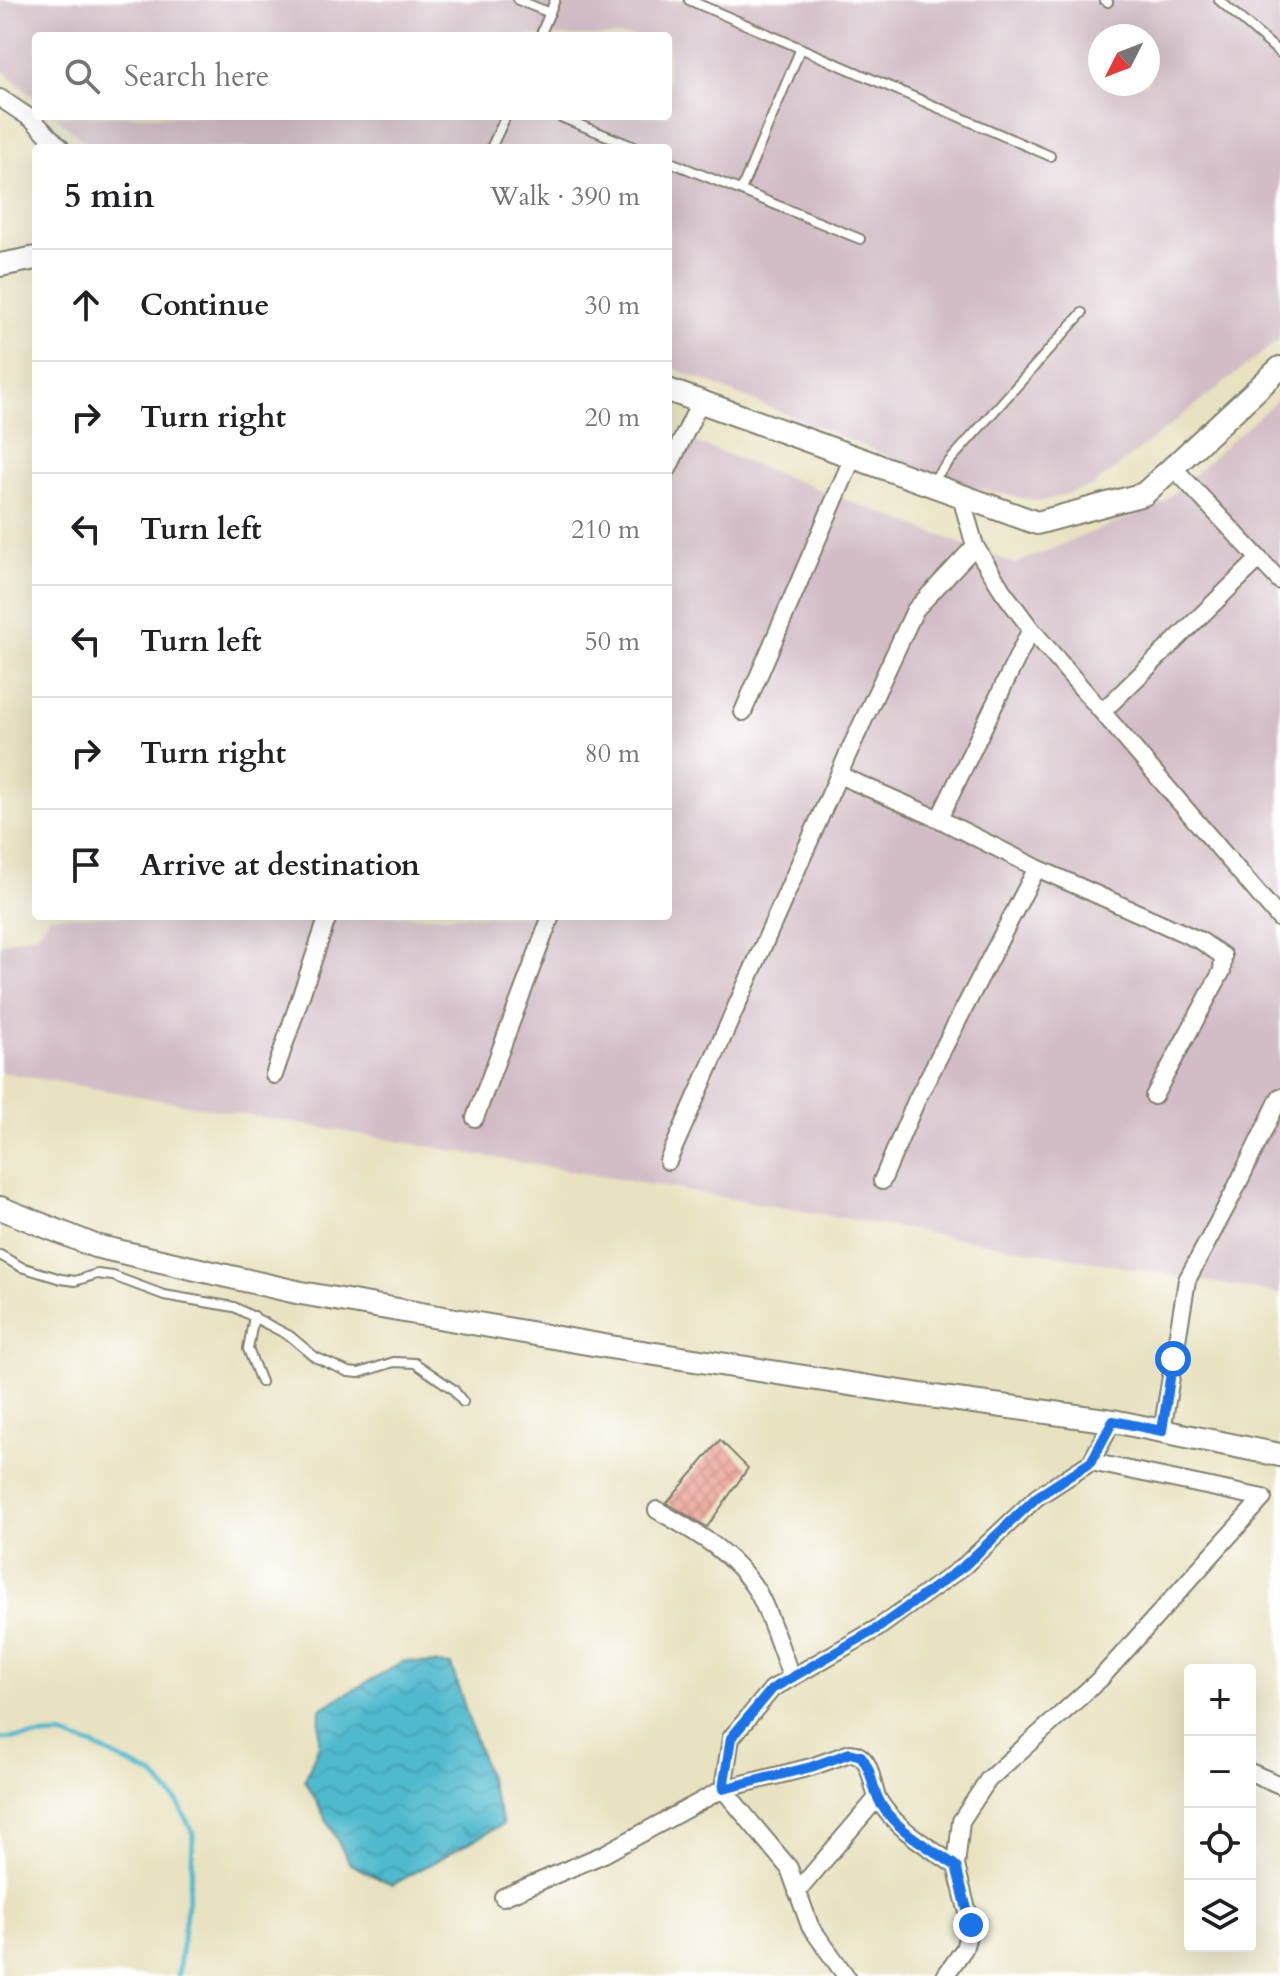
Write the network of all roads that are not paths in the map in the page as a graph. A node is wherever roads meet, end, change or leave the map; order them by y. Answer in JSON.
{"nodes":[{"id":1,"x":518,"y":0,"type":"edge"},
{"id":2,"x":555,"y":0,"type":"edge"},
{"id":3,"x":689,"y":0,"type":"edge"},
{"id":4,"x":1219,"y":0,"type":"edge"},
{"id":5,"x":550,"y":13,"type":"junction"},
{"id":6,"x":542,"y":32,"type":"edge"},
{"id":7,"x":801,"y":48,"type":"junction"},
{"id":8,"x":1280,"y":53,"type":"edge"},
{"id":9,"x":0,"y":98,"type":"edge"},
{"id":10,"x":32,"y":119,"type":"edge"},
{"id":11,"x":33,"y":120,"type":"edge"},
{"id":12,"x":504,"y":120,"type":"edge"},
{"id":13,"x":568,"y":120,"type":"edge"},
{"id":14,"x":57,"y":144,"type":"edge"},
{"id":15,"x":493,"y":144,"type":"edge"},
{"id":16,"x":627,"y":144,"type":"edge"},
{"id":17,"x":1050,"y":156,"type":"dead end"},
{"id":18,"x":672,"y":163,"type":"edge"},
{"id":19,"x":741,"y":190,"type":"junction"},
{"id":20,"x":860,"y":239,"type":"dead end"},
{"id":21,"x":32,"y":259,"type":"edge"},
{"id":22,"x":0,"y":265,"type":"edge"},
{"id":23,"x":1082,"y":313,"type":"dead end"},
{"id":24,"x":1280,"y":368,"type":"edge"},
{"id":25,"x":672,"y":391,"type":"edge"},
{"id":26,"x":701,"y":400,"type":"junction"},
{"id":27,"x":853,"y":457,"type":"junction"},
{"id":28,"x":672,"y":461,"type":"edge"},
{"id":29,"x":1173,"y":467,"type":"junction"},
{"id":30,"x":929,"y":485,"type":"junction"},
{"id":31,"x":961,"y":497,"type":"junction"},
{"id":32,"x":975,"y":546,"type":"junction"},
{"id":33,"x":1259,"y":559,"type":"junction"},
{"id":34,"x":1280,"y":581,"type":"edge"},
{"id":35,"x":1031,"y":629,"type":"junction"},
{"id":36,"x":743,"y":712,"type":"dead end"},
{"id":37,"x":1102,"y":712,"type":"junction"},
{"id":38,"x":839,"y":775,"type":"junction"},
{"id":39,"x":939,"y":819,"type":"junction"},
{"id":40,"x":1037,"y":868,"type":"junction"},
{"id":41,"x":1279,"y":916,"type":"edge"},
{"id":42,"x":327,"y":920,"type":"edge"},
{"id":43,"x":549,"y":920,"type":"edge"},
{"id":44,"x":274,"y":1075,"type":"dead end"},
{"id":45,"x":1154,"y":1096,"type":"dead end"},
{"id":46,"x":1280,"y":1097,"type":"edge"},
{"id":47,"x":475,"y":1118,"type":"dead end"},
{"id":48,"x":668,"y":1161,"type":"dead end"},
{"id":49,"x":882,"y":1181,"type":"dead end"},
{"id":50,"x":0,"y":1208,"type":"edge"},
{"id":51,"x":0,"y":1255,"type":"edge"},
{"id":52,"x":254,"y":1316,"type":"junction"},
{"id":53,"x":261,"y":1382,"type":"dead end"},
{"id":54,"x":463,"y":1402,"type":"dead end"},
{"id":55,"x":1113,"y":1421,"type":"junction"},
{"id":56,"x":1162,"y":1431,"type":"junction"},
{"id":57,"x":1280,"y":1455,"type":"edge"},
{"id":58,"x":1091,"y":1462,"type":"junction"},
{"id":59,"x":1272,"y":1500,"type":"edge"},
{"id":60,"x":657,"y":1510,"type":"dead end"},
{"id":61,"x":791,"y":1676,"type":"junction"},
{"id":62,"x":1256,"y":1775,"type":"edge"},
{"id":63,"x":1280,"y":1785,"type":"edge"},
{"id":64,"x":723,"y":1789,"type":"junction"},
{"id":65,"x":877,"y":1798,"type":"junction"},
{"id":66,"x":956,"y":1866,"type":"junction"},
{"id":67,"x":797,"y":1892,"type":"junction"},
{"id":68,"x":503,"y":1897,"type":"dead end"},
{"id":69,"x":846,"y":1976,"type":"edge"},
{"id":70,"x":945,"y":1976,"type":"edge"}],
"edges":[{"from":1,"to":5,"type":"lane"},
{"from":2,"to":5,"type":"lane"},
{"from":3,"to":7,"type":"lane"},
{"from":4,"to":8,"type":"lane"},
{"from":5,"to":6,"type":"lane"},
{"from":7,"to":17,"type":"lane"},
{"from":7,"to":19,"type":"lane"},
{"from":9,"to":10,"type":"street"},
{"from":11,"to":14,"type":"street"},
{"from":12,"to":15,"type":"lane"},
{"from":13,"to":16,"type":"lane"},
{"from":18,"to":19,"type":"lane"},
{"from":19,"to":20,"type":"lane"},
{"from":21,"to":22,"type":"street"},
{"from":23,"to":30,"type":"lane"},
{"from":24,"to":29,"type":"street"},
{"from":25,"to":26,"type":"street"},
{"from":26,"to":27,"type":"street"},
{"from":26,"to":28,"type":"street"},
{"from":27,"to":30,"type":"street"},
{"from":27,"to":36,"type":"street"},
{"from":29,"to":31,"type":"street"},
{"from":29,"to":33,"type":"street"},
{"from":30,"to":31,"type":"street"},
{"from":31,"to":32,"type":"street"},
{"from":32,"to":35,"type":"street"},
{"from":32,"to":38,"type":"street"},
{"from":33,"to":34,"type":"street"},
{"from":33,"to":37,"type":"street"},
{"from":35,"to":37,"type":"street"},
{"from":35,"to":39,"type":"street"},
{"from":37,"to":41,"type":"street"},
{"from":38,"to":39,"type":"street"},
{"from":38,"to":48,"type":"street"},
{"from":39,"to":40,"type":"street"},
{"from":40,"to":45,"type":"street"},
{"from":40,"to":49,"type":"street"},
{"from":42,"to":44,"type":"street"},
{"from":43,"to":47,"type":"street"},
{"from":46,"to":56,"type":"street"},
{"from":50,"to":55,"type":"street"},
{"from":51,"to":52,"type":"lane"},
{"from":52,"to":53,"type":"lane"},
{"from":52,"to":54,"type":"lane"},
{"from":55,"to":56,"type":"street"},
{"from":55,"to":58,"type":"street"},
{"from":56,"to":57,"type":"street"},
{"from":58,"to":59,"type":"street"},
{"from":58,"to":61,"type":"street"},
{"from":59,"to":66,"type":"street"},
{"from":60,"to":61,"type":"street"},
{"from":61,"to":64,"type":"street"},
{"from":62,"to":63,"type":"street"},
{"from":64,"to":65,"type":"street"},
{"from":64,"to":67,"type":"street"},
{"from":64,"to":68,"type":"street"},
{"from":65,"to":66,"type":"street"},
{"from":65,"to":67,"type":"street"},
{"from":66,"to":70,"type":"street"},
{"from":67,"to":69,"type":"street"}]}
